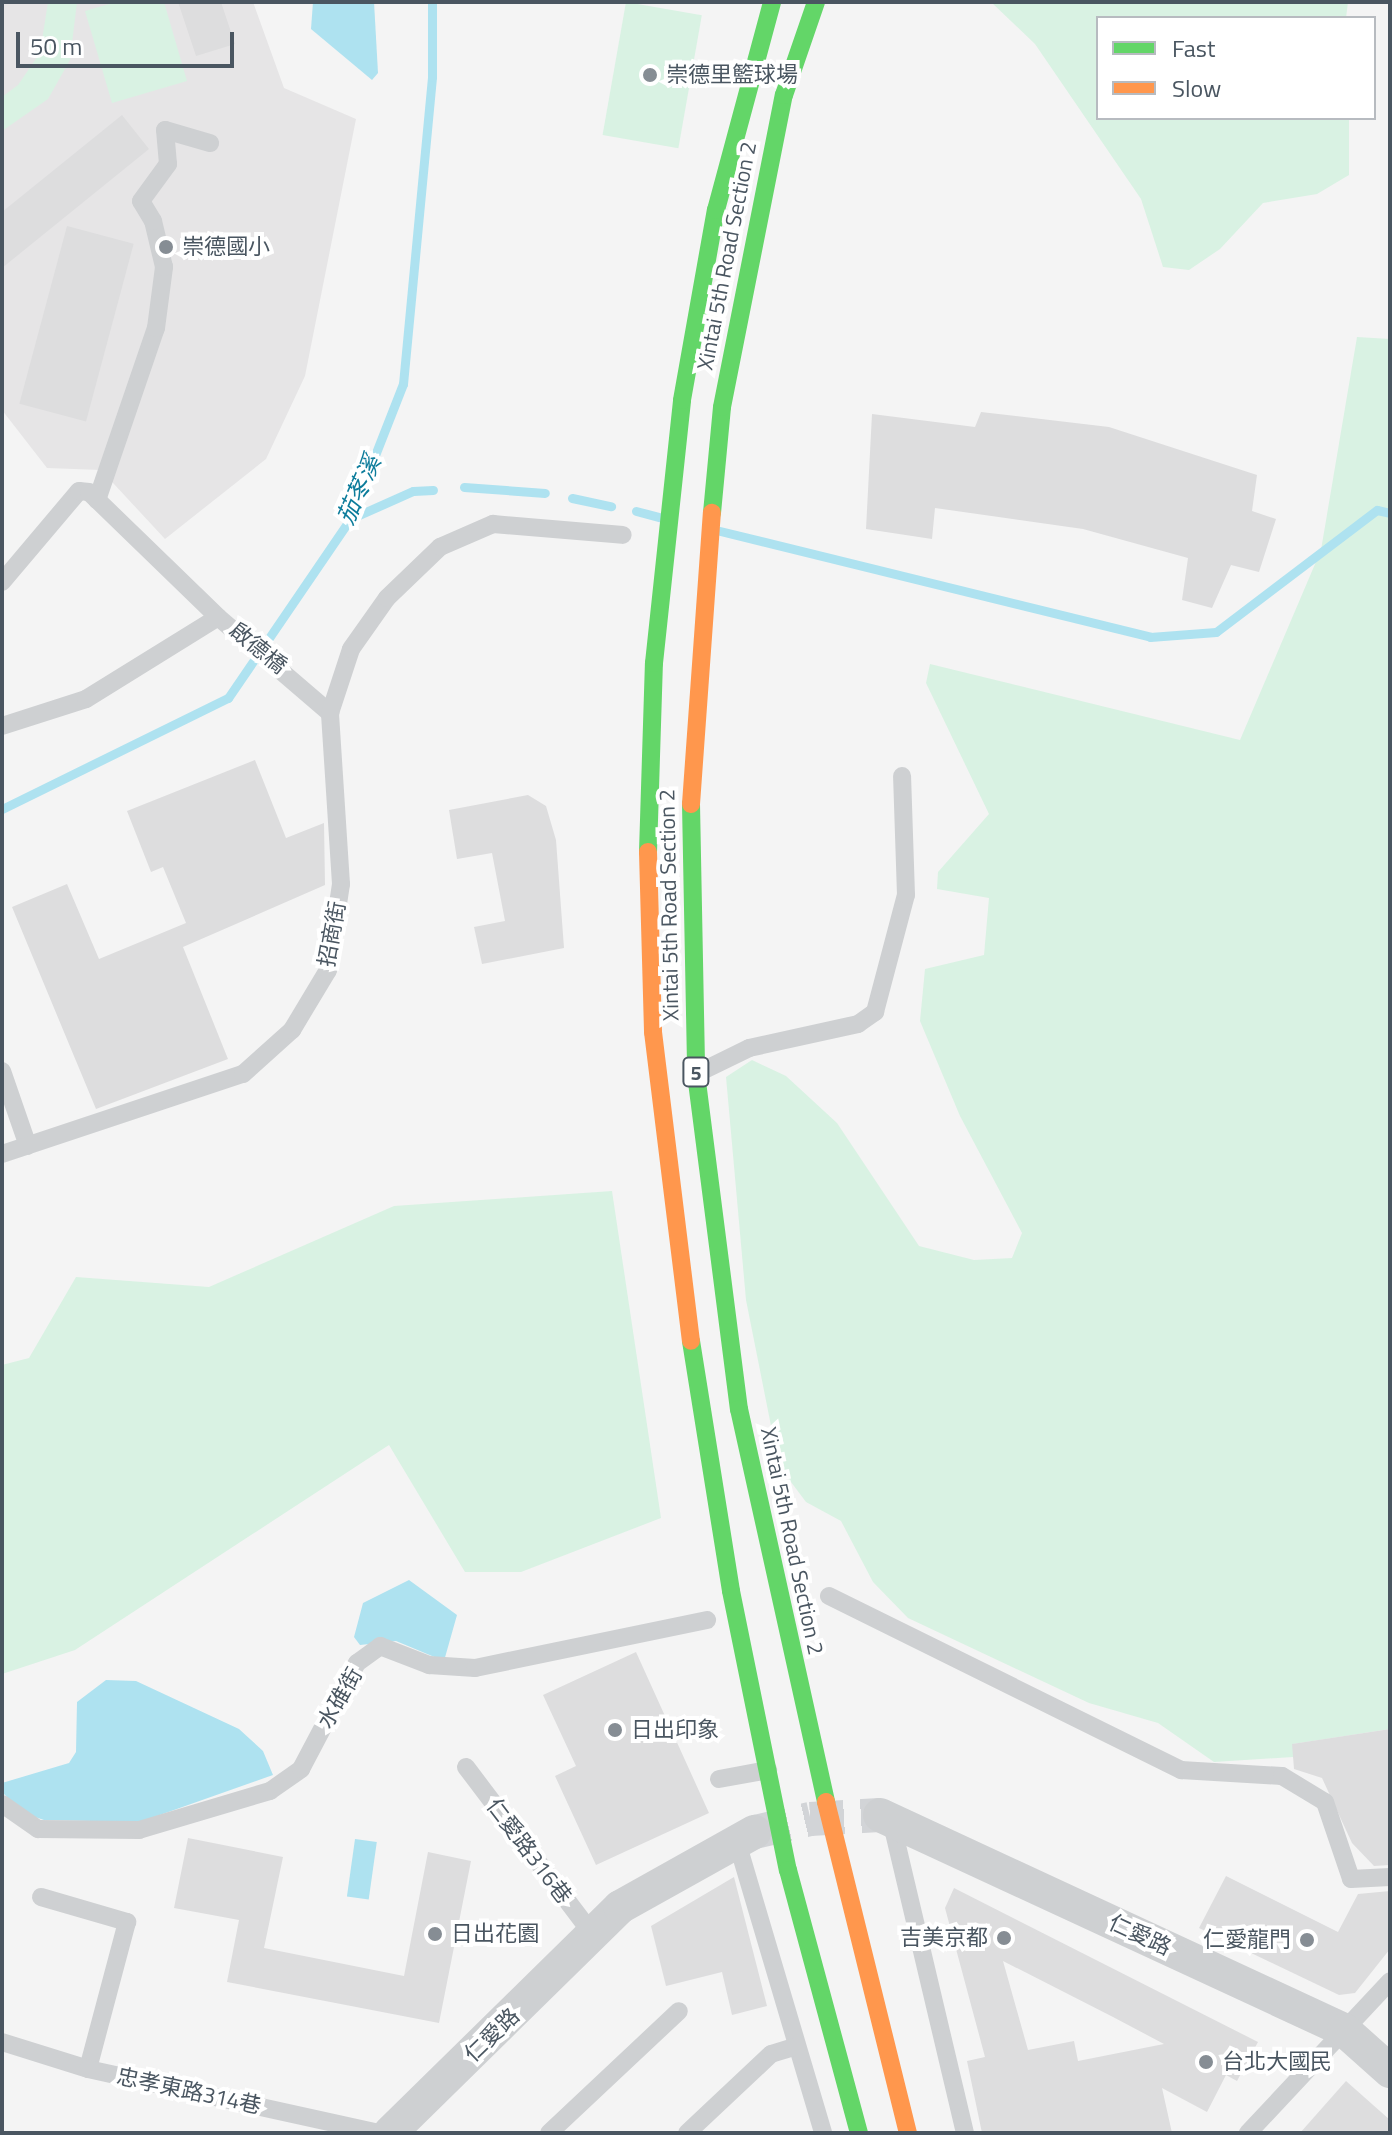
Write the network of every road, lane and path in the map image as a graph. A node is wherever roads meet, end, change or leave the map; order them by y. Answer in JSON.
{"nodes":[{"id":1,"x":772,"y":2,"type":"edge"},
{"id":2,"x":816,"y":2,"type":"edge"},
{"id":3,"x":210,"y":143,"type":"dead end"},
{"id":4,"x":682,"y":400,"type":"junction"},
{"id":5,"x":722,"y":407,"type":"junction"},
{"id":6,"x":97,"y":500,"type":"junction"},
{"id":7,"x":623,"y":535,"type":"dead end"},
{"id":8,"x":2,"y":582,"type":"edge"},
{"id":9,"x":218,"y":617,"type":"junction"},
{"id":10,"x":330,"y":713,"type":"junction"},
{"id":11,"x":2,"y":726,"type":"edge"},
{"id":12,"x":902,"y":776,"type":"dead end"},
{"id":13,"x":2,"y":1071,"type":"edge"},
{"id":14,"x":696,"y":1074,"type":"junction"},
{"id":15,"x":28,"y":1146,"type":"junction"},
{"id":16,"x":2,"y":1154,"type":"edge"},
{"id":17,"x":829,"y":1596,"type":"dead end"},
{"id":18,"x":707,"y":1620,"type":"dead end"},
{"id":19,"x":466,"y":1767,"type":"dead end"},
{"id":20,"x":768,"y":1770,"type":"junction"},
{"id":21,"x":719,"y":1779,"type":"dead end"},
{"id":22,"x":2,"y":1804,"type":"edge"},
{"id":23,"x":885,"y":1817,"type":"joint"},
{"id":24,"x":746,"y":1837,"type":"joint"},
{"id":25,"x":1390,"y":1877,"type":"edge"},
{"id":26,"x":41,"y":1897,"type":"dead end"},
{"id":27,"x":593,"y":1935,"type":"junction"},
{"id":28,"x":1390,"y":1981,"type":"edge"},
{"id":29,"x":679,"y":2011,"type":"dead end"},
{"id":30,"x":1344,"y":2030,"type":"junction"},
{"id":31,"x":2,"y":2042,"type":"edge"},
{"id":32,"x":797,"y":2046,"type":"junction"},
{"id":33,"x":88,"y":2069,"type":"junction"},
{"id":34,"x":1390,"y":2071,"type":"edge"},
{"id":35,"x":378,"y":2133,"type":"edge"},
{"id":36,"x":390,"y":2133,"type":"edge"},
{"id":37,"x":549,"y":2133,"type":"edge"},
{"id":38,"x":687,"y":2133,"type":"edge"},
{"id":39,"x":823,"y":2133,"type":"edge"},
{"id":40,"x":859,"y":2133,"type":"edge"},
{"id":41,"x":908,"y":2133,"type":"edge"},
{"id":42,"x":965,"y":2133,"type":"edge"},
{"id":43,"x":1248,"y":2133,"type":"edge"}],
"edges":[{"from":1,"to":4,"type":"main road","name":"Xintai 5th Road Section 2","number":"5","bridge":true},
{"from":2,"to":5,"type":"main road","name":"Xintai 5th Road Section 2","number":"5","bridge":true},
{"from":3,"to":6,"type":"lane"},
{"from":4,"to":5,"type":"lane"},
{"from":4,"to":20,"type":"main road","name":"Xintai 5th Road Section 2","number":"5","bridge":true},
{"from":5,"to":14,"type":"main road","name":"Xintai 5th Road Section 2","number":"5","bridge":true},
{"from":6,"to":8,"type":"lane"},
{"from":6,"to":9,"type":"lane","name":"啟德橋"},
{"from":7,"to":10,"type":"lane","name":"招商街"},
{"from":9,"to":10,"type":"lane","name":"啟德橋"},
{"from":9,"to":11,"type":"lane"},
{"from":10,"to":15,"type":"lane","name":"招商街"},
{"from":12,"to":14,"type":"lane"},
{"from":13,"to":15,"type":"lane"},
{"from":14,"to":41,"type":"main road","name":"Xintai 5th Road Section 2","number":"5","bridge":true},
{"from":15,"to":16,"type":"lane","name":"招商街"},
{"from":17,"to":25,"type":"lane"},
{"from":18,"to":22,"type":"lane","name":"水碓街"},
{"from":19,"to":27,"type":"lane","name":"仁愛路316巷"},
{"from":20,"to":21,"type":"lane"},
{"from":20,"to":40,"type":"main road","name":"Xintai 5th Road Section 2","number":"5","bridge":true},
{"from":23,"to":30,"type":"street","name":"仁愛路"},
{"from":23,"to":42,"type":"lane"},
{"from":24,"to":27,"type":"street","name":"仁愛路"},
{"from":24,"to":32,"type":"lane"},
{"from":26,"to":33,"type":"lane"},
{"from":27,"to":36,"type":"street","name":"仁愛路"},
{"from":28,"to":30,"type":"lane"},
{"from":29,"to":37,"type":"lane"},
{"from":30,"to":34,"type":"street","name":"仁愛路"},
{"from":30,"to":43,"type":"lane"},
{"from":31,"to":33,"type":"lane","name":"忠孝東路314巷"},
{"from":32,"to":38,"type":"lane"},
{"from":32,"to":39,"type":"lane"},
{"from":33,"to":35,"type":"lane","name":"忠孝東路314巷"}]}
